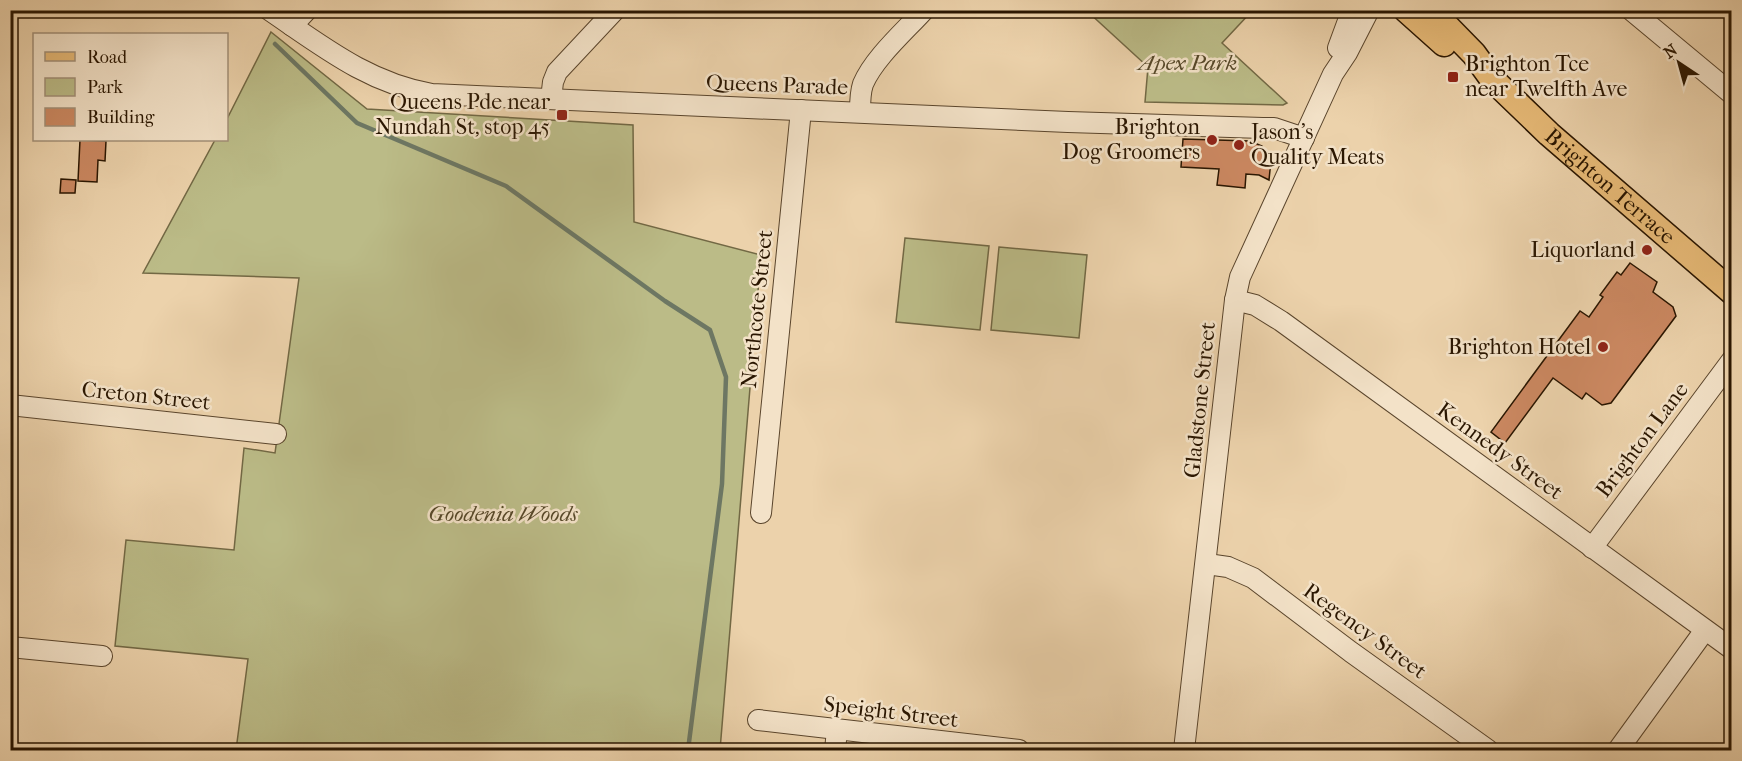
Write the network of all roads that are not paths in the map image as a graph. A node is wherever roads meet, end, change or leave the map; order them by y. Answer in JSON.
{"nodes":[{"id":1,"x":269,"y":10,"type":"edge"},
{"id":2,"x":307,"y":10,"type":"edge"},
{"id":3,"x":615,"y":10,"type":"edge"},
{"id":4,"x":1352,"y":10,"type":"edge"},
{"id":5,"x":1369,"y":10,"type":"edge"},
{"id":6,"x":1406,"y":10,"type":"edge"},
{"id":7,"x":1431,"y":10,"type":"edge"},
{"id":8,"x":1631,"y":10,"type":"edge"},
{"id":9,"x":922,"y":11,"type":"edge"},
{"id":10,"x":292,"y":26,"type":"junction"},
{"id":11,"x":1333,"y":74,"type":"junction"},
{"id":12,"x":1492,"y":79,"type":"junction"},
{"id":13,"x":1731,"y":94,"type":"edge"},
{"id":14,"x":551,"y":99,"type":"junction"},
{"id":15,"x":801,"y":110,"type":"junction"},
{"id":16,"x":860,"y":112,"type":"junction"},
{"id":17,"x":1304,"y":138,"type":"junction"},
{"id":18,"x":1731,"y":292,"type":"edge"},
{"id":19,"x":1235,"y":300,"type":"junction"},
{"id":20,"x":1731,"y":360,"type":"edge"},
{"id":21,"x":10,"y":405,"type":"edge"},
{"id":22,"x":276,"y":434,"type":"dead end"},
{"id":23,"x":761,"y":513,"type":"dead end"},
{"id":24,"x":1592,"y":548,"type":"junction"},
{"id":25,"x":1207,"y":564,"type":"junction"},
{"id":26,"x":1705,"y":630,"type":"junction"},
{"id":27,"x":10,"y":646,"type":"edge"},
{"id":28,"x":1731,"y":649,"type":"edge"},
{"id":29,"x":102,"y":656,"type":"dead end"},
{"id":30,"x":758,"y":720,"type":"dead end"},
{"id":31,"x":837,"y":730,"type":"junction"},
{"id":32,"x":835,"y":750,"type":"edge"},
{"id":33,"x":1019,"y":750,"type":"edge"},
{"id":34,"x":1185,"y":750,"type":"edge"},
{"id":35,"x":1488,"y":750,"type":"edge"},
{"id":36,"x":1618,"y":750,"type":"edge"}],
"edges":[{"from":1,"to":10,"type":"street","name":"Queens Parade"},
{"from":2,"to":10,"type":"street"},
{"from":3,"to":14,"type":"street"},
{"from":4,"to":11,"type":"street","name":"Gladstone Street"},
{"from":5,"to":11,"type":"street","name":"Gladstone Street"},
{"from":6,"to":12,"type":"main road","name":"Brighton Terrace"},
{"from":7,"to":12,"type":"main road","name":"Brighton Terrace"},
{"from":8,"to":13,"type":"street"},
{"from":9,"to":16,"type":"street"},
{"from":10,"to":14,"type":"street","name":"Queens Parade"},
{"from":11,"to":17,"type":"street","name":"Gladstone Street"},
{"from":12,"to":18,"type":"main road","name":"Brighton Terrace"},
{"from":14,"to":15,"type":"street","name":"Queens Parade"},
{"from":15,"to":16,"type":"street","name":"Queens Parade"},
{"from":15,"to":23,"type":"street","name":"Northcote Street"},
{"from":16,"to":17,"type":"street","name":"Queens Parade"},
{"from":17,"to":19,"type":"street","name":"Gladstone Street"},
{"from":19,"to":24,"type":"street","name":"Kennedy Street"},
{"from":19,"to":25,"type":"street","name":"Gladstone Street"},
{"from":20,"to":24,"type":"street","name":"Brighton Lane"},
{"from":21,"to":22,"type":"street","name":"Creton Street"},
{"from":24,"to":26,"type":"street","name":"Kennedy Street"},
{"from":25,"to":34,"type":"street","name":"Gladstone Street"},
{"from":25,"to":35,"type":"street","name":"Regency Street"},
{"from":26,"to":28,"type":"street","name":"Kennedy Street"},
{"from":26,"to":36,"type":"street"},
{"from":27,"to":29,"type":"street"},
{"from":30,"to":31,"type":"street","name":"Speight Street"},
{"from":31,"to":32,"type":"street"},
{"from":31,"to":33,"type":"street","name":"Speight Street"}]}
